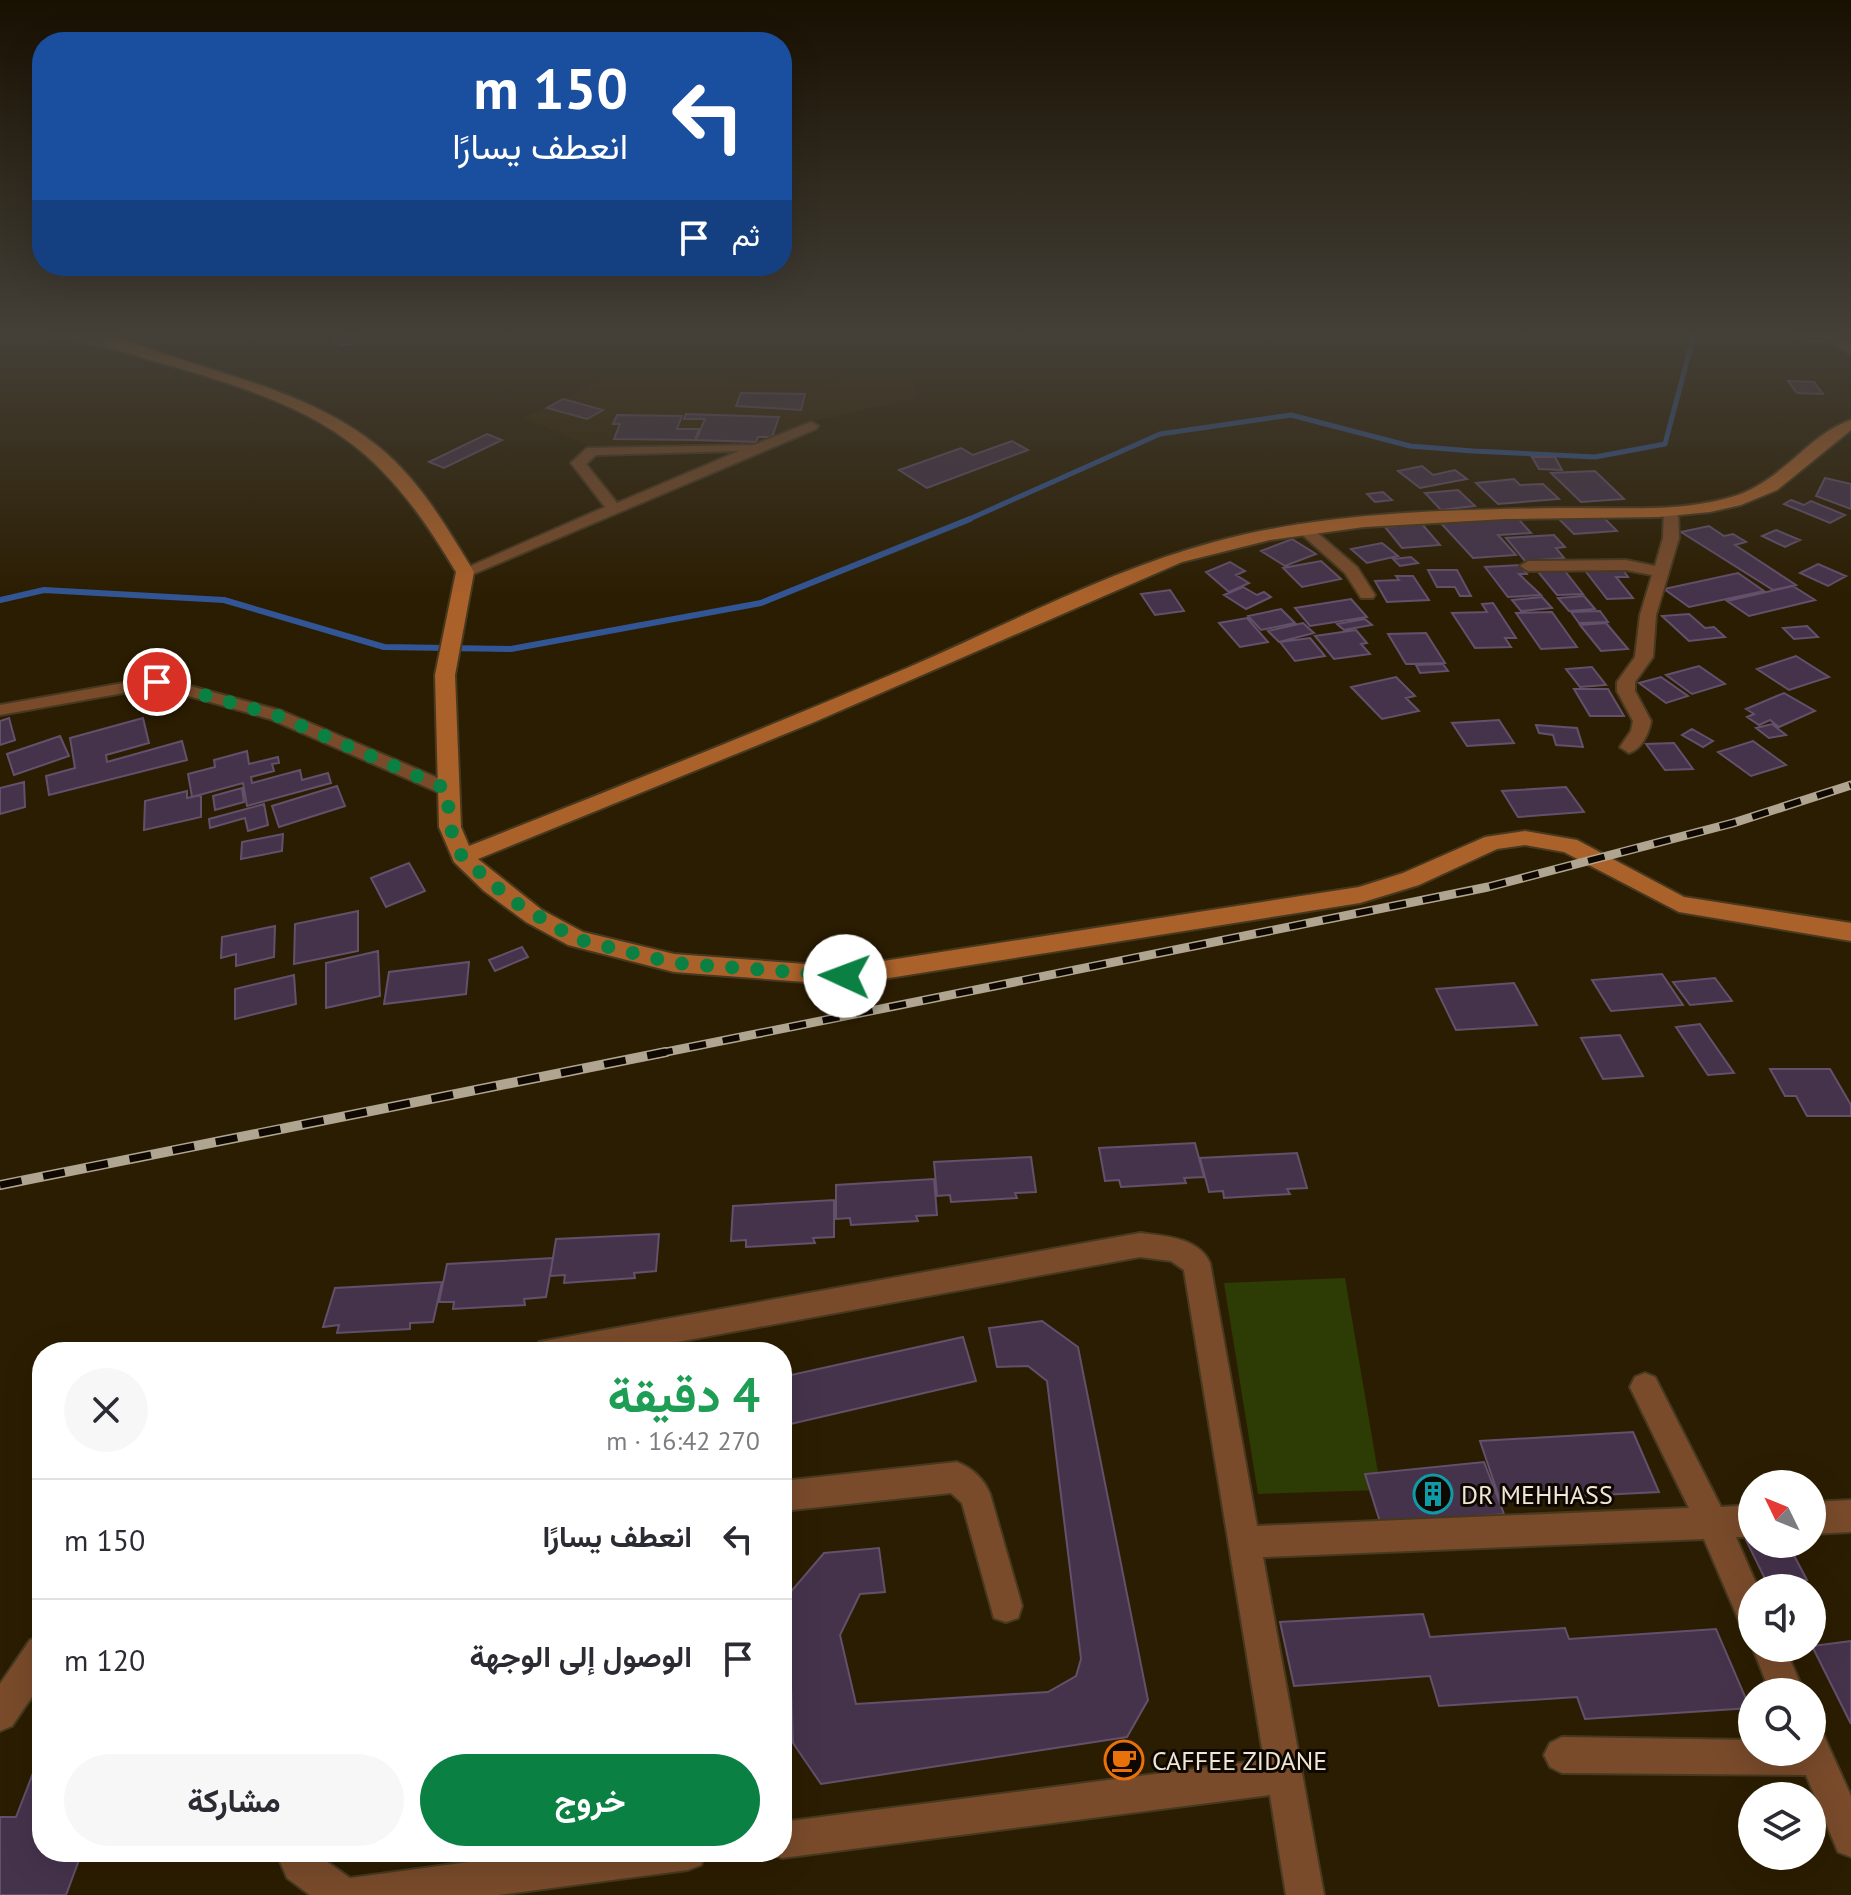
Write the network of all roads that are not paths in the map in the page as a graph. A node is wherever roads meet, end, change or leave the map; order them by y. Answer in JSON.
{"nodes":[{"id":1,"x":329,"y":420,"type":"edge"},
{"id":2,"x":1851,"y":424,"type":"edge"},
{"id":3,"x":811,"y":426,"type":"dead end"},
{"id":4,"x":762,"y":446,"type":"junction"},
{"id":5,"x":614,"y":509,"type":"junction"},
{"id":6,"x":1671,"y":511,"type":"junction"},
{"id":7,"x":1302,"y":527,"type":"junction"},
{"id":8,"x":1528,"y":566,"type":"dead end"},
{"id":9,"x":465,"y":572,"type":"junction"},
{"id":10,"x":1660,"y":572,"type":"junction"},
{"id":11,"x":1367,"y":595,"type":"dead end"},
{"id":12,"x":0,"y":710,"type":"edge"},
{"id":13,"x":1629,"y":747,"type":"dead end"},
{"id":14,"x":447,"y":789,"type":"junction"},
{"id":15,"x":462,"y":857,"type":"junction"},
{"id":16,"x":1851,"y":932,"type":"edge"},
{"id":17,"x":604,"y":1342,"type":"edge"},
{"id":18,"x":1645,"y":1387,"type":"dead end"},
{"id":19,"x":792,"y":1495,"type":"edge"},
{"id":20,"x":1851,"y":1516,"type":"edge"},
{"id":21,"x":1826,"y":1517,"type":"edge"},
{"id":22,"x":1738,"y":1522,"type":"edge"},
{"id":23,"x":1713,"y":1523,"type":"junction"},
{"id":24,"x":1245,"y":1542,"type":"junction"},
{"id":25,"x":1738,"y":1579,"type":"edge"},
{"id":26,"x":1006,"y":1606,"type":"dead end"},
{"id":27,"x":32,"y":1667,"type":"edge"},
{"id":28,"x":0,"y":1714,"type":"edge"},
{"id":29,"x":1738,"y":1754,"type":"edge"},
{"id":30,"x":1562,"y":1755,"type":"dead end"},
{"id":31,"x":1820,"y":1766,"type":"edge"},
{"id":32,"x":1285,"y":1775,"type":"junction"},
{"id":33,"x":792,"y":1839,"type":"edge"},
{"id":34,"x":1851,"y":1839,"type":"edge"},
{"id":35,"x":299,"y":1862,"type":"edge"},
{"id":36,"x":610,"y":1862,"type":"edge"},
{"id":37,"x":342,"y":1895,"type":"edge"},
{"id":38,"x":354,"y":1895,"type":"edge"},
{"id":39,"x":1305,"y":1895,"type":"edge"}],
"edges":[{"from":1,"to":9,"type":"main road"},
{"from":2,"to":6,"type":"main road"},
{"from":3,"to":4,"type":"street"},
{"from":4,"to":5,"type":"street"},
{"from":4,"to":5,"type":"street"},
{"from":5,"to":9,"type":"street"},
{"from":6,"to":7,"type":"main road"},
{"from":6,"to":10,"type":"street"},
{"from":7,"to":11,"type":"street"},
{"from":7,"to":15,"type":"main road"},
{"from":8,"to":10,"type":"street"},
{"from":9,"to":14,"type":"main road"},
{"from":10,"to":13,"type":"street"},
{"from":12,"to":14,"type":"street"},
{"from":14,"to":15,"type":"main road"},
{"from":15,"to":16,"type":"main road"},
{"from":17,"to":24,"type":"street"},
{"from":18,"to":23,"type":"street"},
{"from":19,"to":26,"type":"street"},
{"from":20,"to":21,"type":"street"},
{"from":22,"to":23,"type":"street"},
{"from":23,"to":24,"type":"street"},
{"from":23,"to":25,"type":"street"},
{"from":24,"to":32,"type":"street"},
{"from":27,"to":28,"type":"street"},
{"from":29,"to":30,"type":"street"},
{"from":31,"to":34,"type":"street"},
{"from":32,"to":33,"type":"street"},
{"from":32,"to":39,"type":"street"},
{"from":35,"to":37,"type":"street"},
{"from":36,"to":38,"type":"street"}]}
